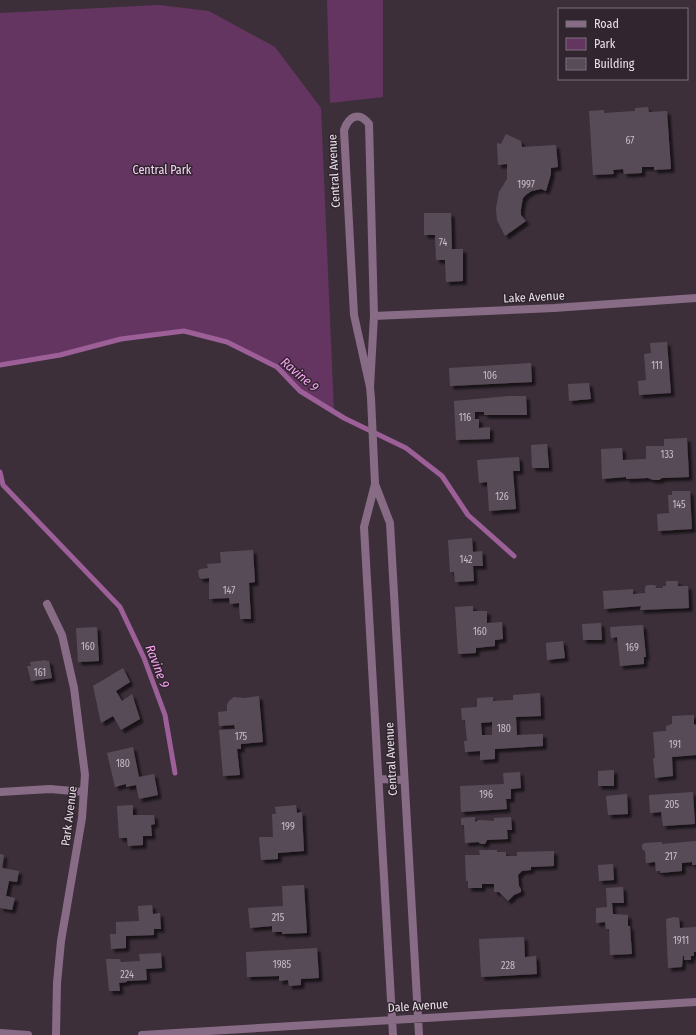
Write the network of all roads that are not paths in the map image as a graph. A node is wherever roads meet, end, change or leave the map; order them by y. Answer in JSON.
{"nodes":[{"id":1,"x":696,"y":298,"type":"edge"},
{"id":2,"x":374,"y":316,"type":"junction"},
{"id":3,"x":370,"y":387,"type":"junction"},
{"id":4,"x":375,"y":484,"type":"junction"},
{"id":5,"x":47,"y":604,"type":"dead end"},
{"id":6,"x":379,"y":779,"type":"junction"},
{"id":7,"x":404,"y":780,"type":"junction"},
{"id":8,"x":0,"y":792,"type":"edge"},
{"id":9,"x":84,"y":792,"type":"junction"},
{"id":10,"x":696,"y":1002,"type":"edge"},
{"id":11,"x":418,"y":1018,"type":"junction"},
{"id":12,"x":392,"y":1020,"type":"junction"},
{"id":13,"x":0,"y":1033,"type":"edge"},
{"id":14,"x":28,"y":1035,"type":"edge"},
{"id":15,"x":56,"y":1035,"type":"edge"},
{"id":16,"x":142,"y":1035,"type":"edge"},
{"id":17,"x":393,"y":1035,"type":"edge"},
{"id":18,"x":419,"y":1035,"type":"edge"}],
"edges":[{"from":1,"to":2,"type":"street","name":"Lake Avenue"},
{"from":2,"to":3,"type":"street","name":"Central Avenue"},
{"from":2,"to":3,"type":"street","name":"Central Avenue"},
{"from":3,"to":4,"type":"street","name":"Central Avenue"},
{"from":4,"to":6,"type":"street","name":"Central Avenue"},
{"from":4,"to":7,"type":"street","name":"Central Avenue"},
{"from":5,"to":9,"type":"street","name":"Park Avenue"},
{"from":6,"to":7,"type":"street"},
{"from":6,"to":12,"type":"street","name":"Central Avenue"},
{"from":7,"to":11,"type":"street","name":"Central Avenue"},
{"from":8,"to":9,"type":"street"},
{"from":9,"to":15,"type":"street","name":"Park Avenue"},
{"from":10,"to":11,"type":"street","name":"Dale Avenue"},
{"from":11,"to":12,"type":"street","name":"Dale Avenue"},
{"from":11,"to":18,"type":"street","name":"Central Avenue"},
{"from":12,"to":16,"type":"street","name":"Dale Avenue"},
{"from":12,"to":17,"type":"street","name":"Central Avenue"},
{"from":13,"to":14,"type":"street"}]}
